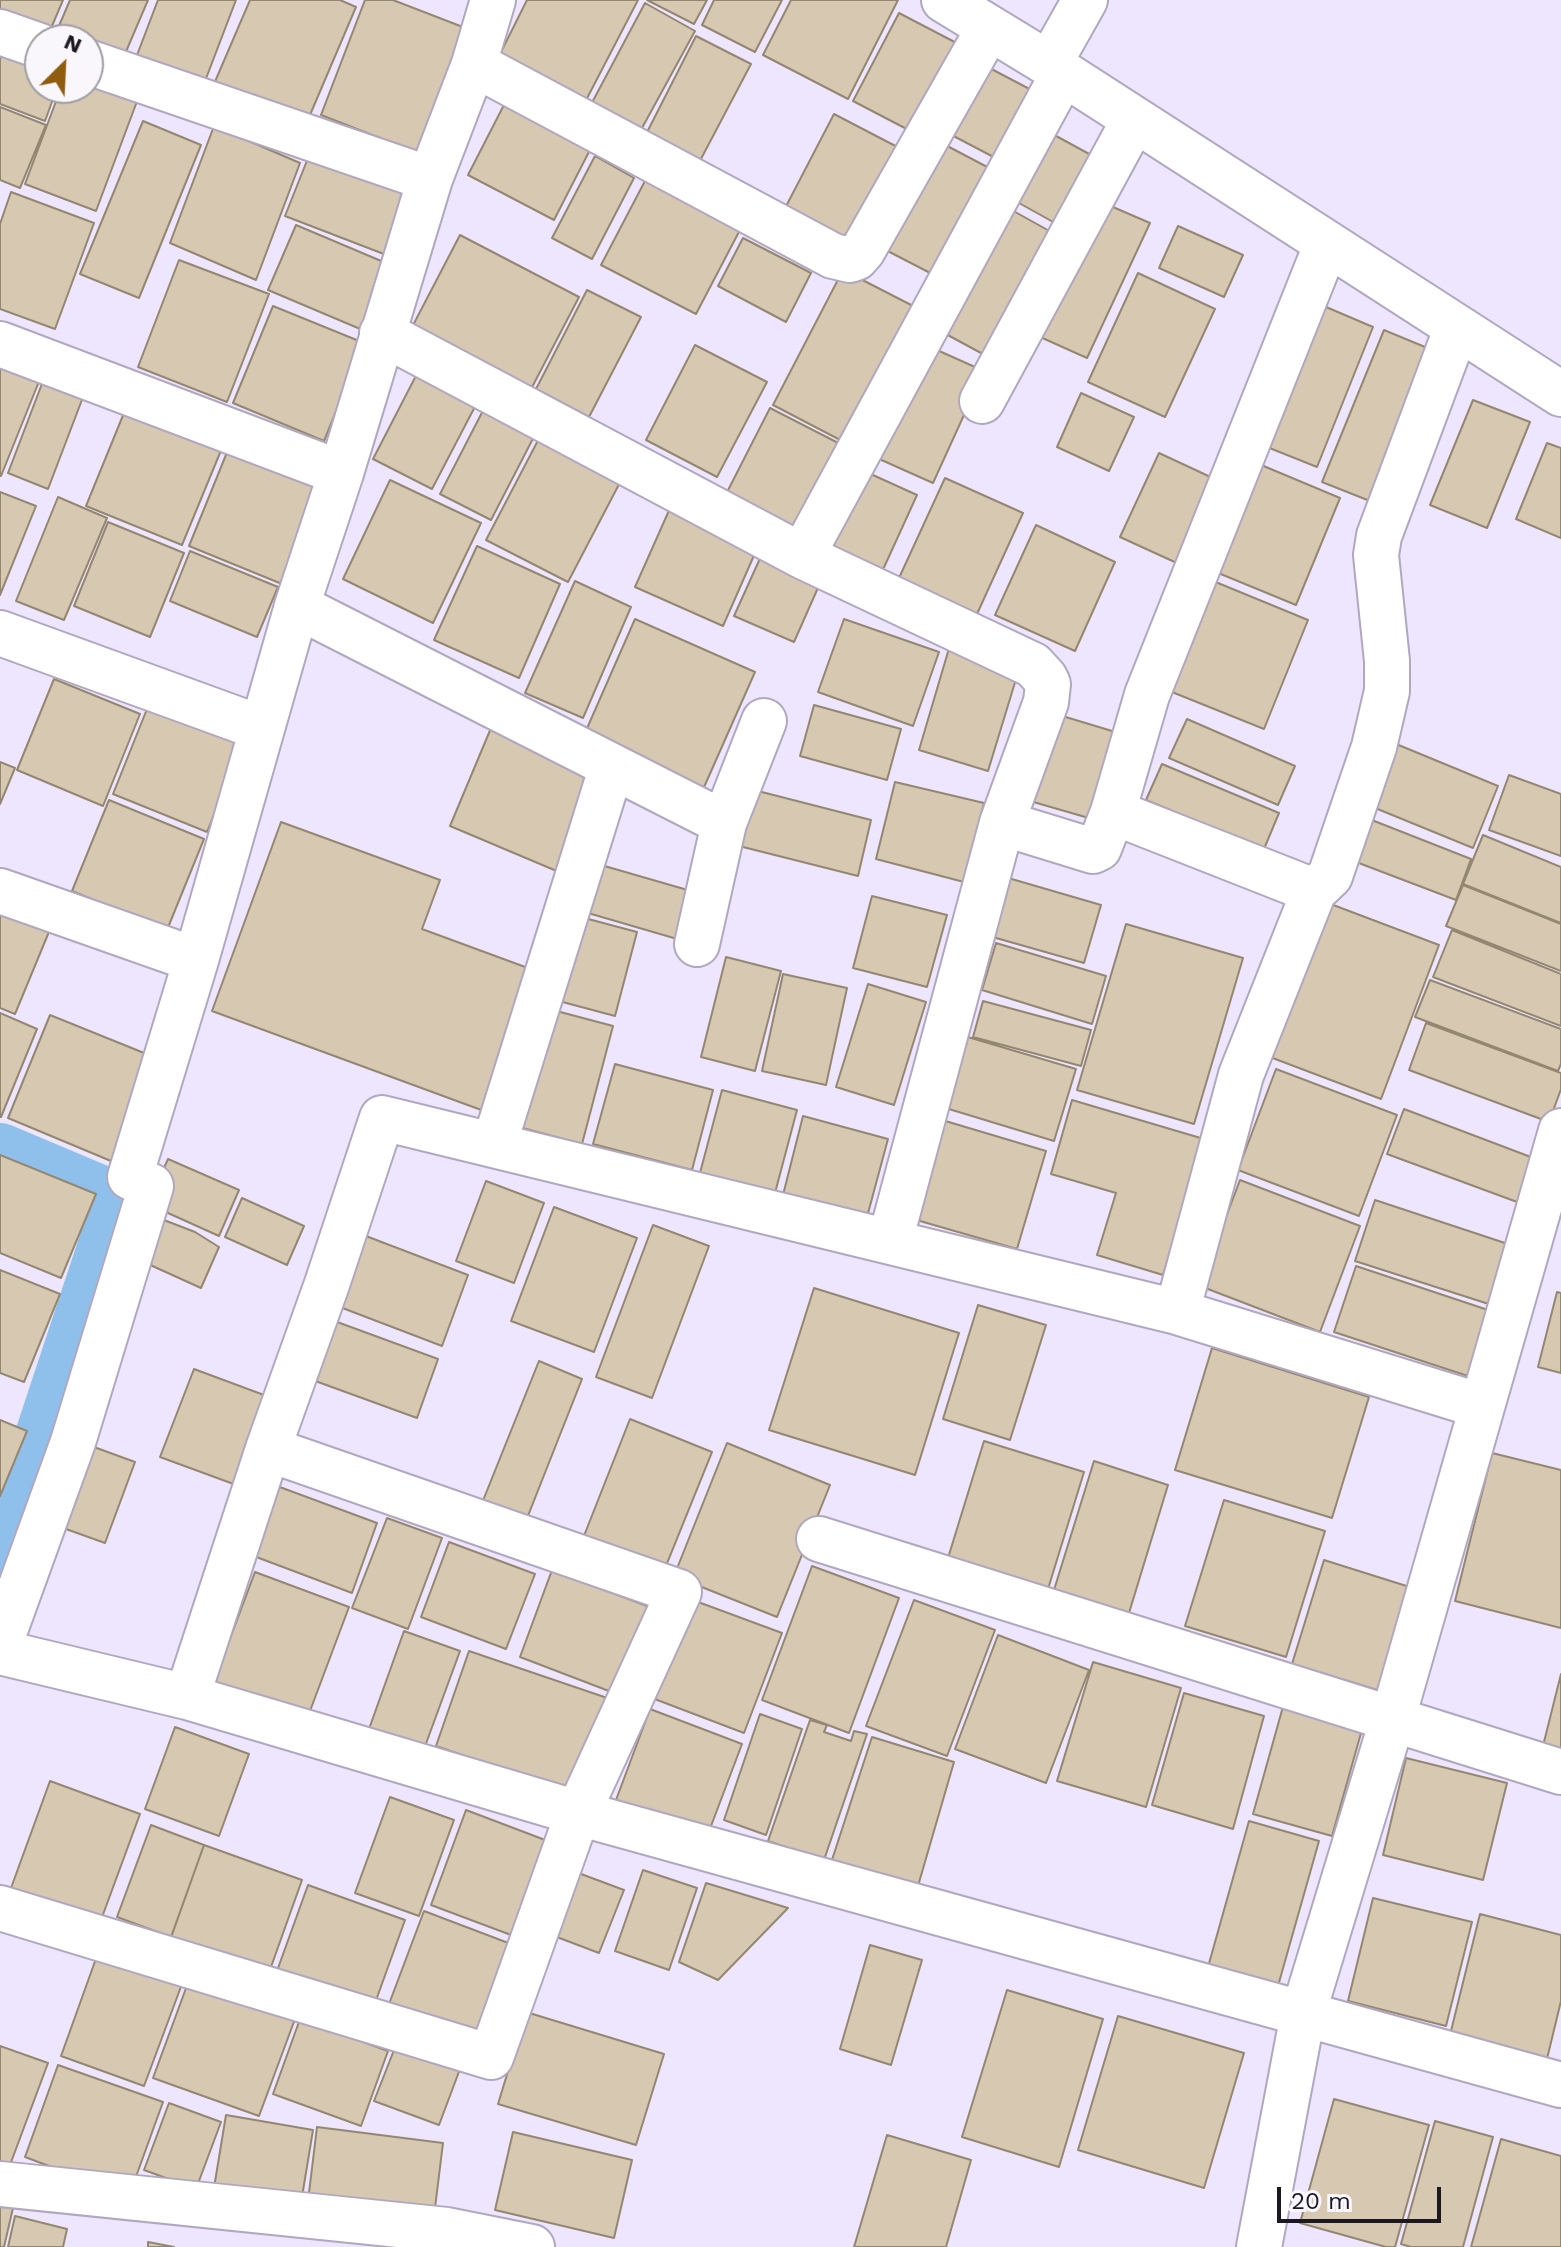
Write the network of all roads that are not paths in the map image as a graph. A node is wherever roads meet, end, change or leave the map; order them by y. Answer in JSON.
{"nodes":[{"id":1,"x":493,"y":0,"type":"edge"},
{"id":2,"x":944,"y":0,"type":"edge"},
{"id":3,"x":1085,"y":0,"type":"edge"},
{"id":4,"x":989,"y":28,"type":"junction"},
{"id":5,"x":0,"y":32,"type":"edge"},
{"id":6,"x":24,"y":40,"type":"edge"},
{"id":7,"x":474,"y":64,"type":"junction"},
{"id":8,"x":104,"y":67,"type":"edge"},
{"id":9,"x":1056,"y":69,"type":"junction"},
{"id":10,"x":1134,"y":120,"type":"junction"},
{"id":11,"x":430,"y":179,"type":"junction"},
{"id":12,"x":1327,"y":243,"type":"junction"},
{"id":13,"x":1457,"y":327,"type":"junction"},
{"id":14,"x":382,"y":333,"type":"junction"},
{"id":15,"x":0,"y":344,"type":"edge"},
{"id":16,"x":1561,"y":394,"type":"edge"},
{"id":17,"x":982,"y":401,"type":"dead end"},
{"id":18,"x":341,"y":473,"type":"junction"},
{"id":19,"x":802,"y":556,"type":"junction"},
{"id":20,"x":297,"y":606,"type":"junction"},
{"id":21,"x":0,"y":633,"type":"edge"},
{"id":22,"x":764,"y":721,"type":"dead end"},
{"id":23,"x":261,"y":728,"type":"junction"},
{"id":24,"x":612,"y":766,"type":"junction"},
{"id":25,"x":1113,"y":812,"type":"junction"},
{"id":26,"x":724,"y":823,"type":"junction"},
{"id":27,"x":1002,"y":823,"type":"junction"},
{"id":28,"x":0,"y":891,"type":"edge"},
{"id":29,"x":1314,"y":891,"type":"junction"},
{"id":30,"x":697,"y":944,"type":"dead end"},
{"id":31,"x":196,"y":960,"type":"junction"},
{"id":32,"x":1561,"y":1131,"type":"edge"},
{"id":33,"x":494,"y":1145,"type":"junction"},
{"id":34,"x":890,"y":1241,"type":"junction"},
{"id":35,"x":1177,"y":1312,"type":"junction"},
{"id":36,"x":1481,"y":1406,"type":"junction"},
{"id":37,"x":268,"y":1449,"type":"junction"},
{"id":38,"x":819,"y":1539,"type":"dead end"},
{"id":39,"x":0,"y":1644,"type":"edge"},
{"id":40,"x":0,"y":1652,"type":"edge"},
{"id":41,"x":187,"y":1697,"type":"junction"},
{"id":42,"x":1392,"y":1721,"type":"junction"},
{"id":43,"x":1561,"y":1772,"type":"edge"},
{"id":44,"x":578,"y":1813,"type":"junction"},
{"id":45,"x":0,"y":1908,"type":"edge"},
{"id":46,"x":1303,"y":2014,"type":"junction"},
{"id":47,"x":1561,"y":2085,"type":"edge"},
{"id":48,"x":0,"y":2184,"type":"edge"},
{"id":49,"x":445,"y":2238,"type":"edge"},
{"id":50,"x":532,"y":2247,"type":"edge"},
{"id":51,"x":1259,"y":2247,"type":"edge"}],
"edges":[{"from":1,"to":7,"type":"street"},
{"from":2,"to":4,"type":"street"},
{"from":3,"to":9,"type":"street"},
{"from":4,"to":7,"type":"street"},
{"from":4,"to":9,"type":"street"},
{"from":5,"to":6,"type":"street"},
{"from":7,"to":11,"type":"street"},
{"from":8,"to":11,"type":"street"},
{"from":9,"to":10,"type":"street"},
{"from":9,"to":19,"type":"street"},
{"from":10,"to":12,"type":"street"},
{"from":10,"to":17,"type":"street"},
{"from":11,"to":14,"type":"street"},
{"from":12,"to":13,"type":"street"},
{"from":12,"to":25,"type":"street"},
{"from":13,"to":16,"type":"street"},
{"from":13,"to":29,"type":"street"},
{"from":14,"to":18,"type":"street"},
{"from":14,"to":19,"type":"street"},
{"from":15,"to":18,"type":"street"},
{"from":18,"to":20,"type":"street"},
{"from":19,"to":27,"type":"street"},
{"from":20,"to":23,"type":"street"},
{"from":20,"to":24,"type":"street"},
{"from":21,"to":23,"type":"street"},
{"from":22,"to":26,"type":"street"},
{"from":23,"to":31,"type":"street"},
{"from":24,"to":26,"type":"street"},
{"from":24,"to":33,"type":"street"},
{"from":25,"to":27,"type":"street"},
{"from":25,"to":29,"type":"street"},
{"from":26,"to":30,"type":"street"},
{"from":27,"to":34,"type":"street"},
{"from":28,"to":31,"type":"street"},
{"from":29,"to":35,"type":"street"},
{"from":31,"to":39,"type":"street"},
{"from":32,"to":36,"type":"street"},
{"from":33,"to":34,"type":"street"},
{"from":33,"to":37,"type":"street"},
{"from":34,"to":35,"type":"street"},
{"from":35,"to":36,"type":"street"},
{"from":36,"to":42,"type":"street"},
{"from":37,"to":41,"type":"street"},
{"from":37,"to":44,"type":"street"},
{"from":38,"to":42,"type":"street"},
{"from":40,"to":41,"type":"street"},
{"from":41,"to":44,"type":"street"},
{"from":42,"to":43,"type":"street"},
{"from":42,"to":46,"type":"street"},
{"from":44,"to":45,"type":"street"},
{"from":44,"to":46,"type":"street"},
{"from":46,"to":47,"type":"street"},
{"from":46,"to":51,"type":"street"},
{"from":48,"to":49,"type":"street"},
{"from":49,"to":50,"type":"street"}]}
